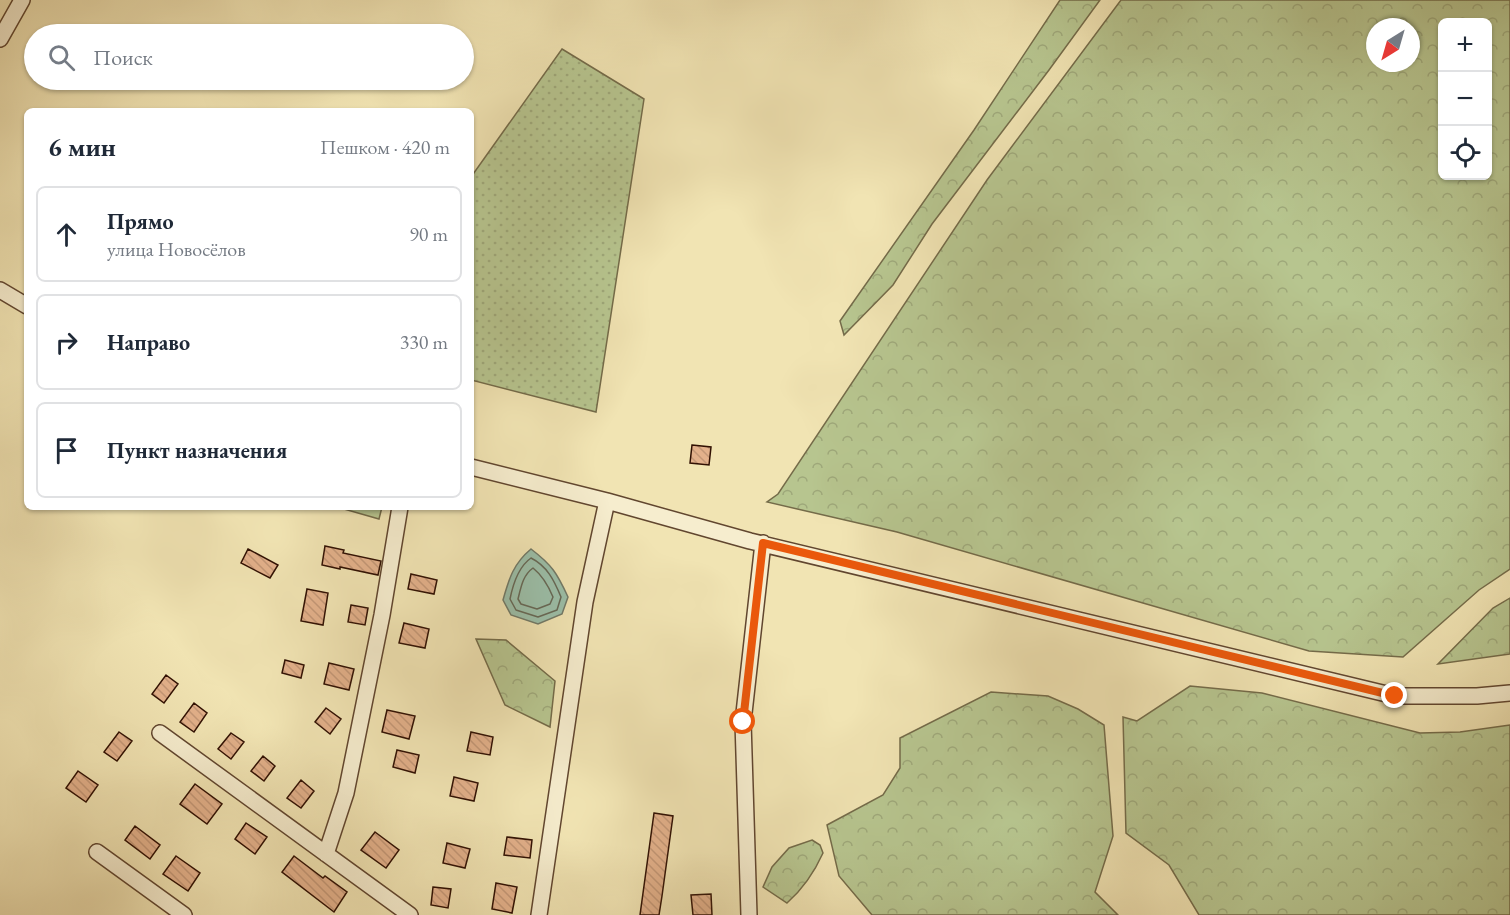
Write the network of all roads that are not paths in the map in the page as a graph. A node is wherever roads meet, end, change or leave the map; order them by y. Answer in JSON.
{"nodes":[{"id":1,"x":22,"y":0,"type":"edge"},
{"id":2,"x":0,"y":39,"type":"edge"},
{"id":3,"x":0,"y":290,"type":"edge"},
{"id":4,"x":24,"y":304,"type":"edge"},
{"id":5,"x":474,"y":468,"type":"edge"},
{"id":6,"x":607,"y":501,"type":"junction"},
{"id":7,"x":400,"y":510,"type":"edge"},
{"id":8,"x":763,"y":543,"type":"junction"},
{"id":9,"x":1510,"y":693,"type":"edge"},
{"id":10,"x":160,"y":733,"type":"dead end"},
{"id":11,"x":97,"y":852,"type":"dead end"},
{"id":12,"x":326,"y":854,"type":"junction"},
{"id":13,"x":183,"y":915,"type":"edge"},
{"id":14,"x":410,"y":915,"type":"edge"},
{"id":15,"x":539,"y":915,"type":"edge"},
{"id":16,"x":749,"y":915,"type":"edge"}],
"edges":[{"from":1,"to":2,"type":"street"},
{"from":3,"to":4,"type":"street"},
{"from":5,"to":6,"type":"street"},
{"from":6,"to":8,"type":"street"},
{"from":6,"to":15,"type":"street"},
{"from":7,"to":12,"type":"street"},
{"from":8,"to":9,"type":"street"},
{"from":8,"to":16,"type":"street"},
{"from":10,"to":12,"type":"street"},
{"from":11,"to":13,"type":"street"},
{"from":12,"to":14,"type":"street"}]}
